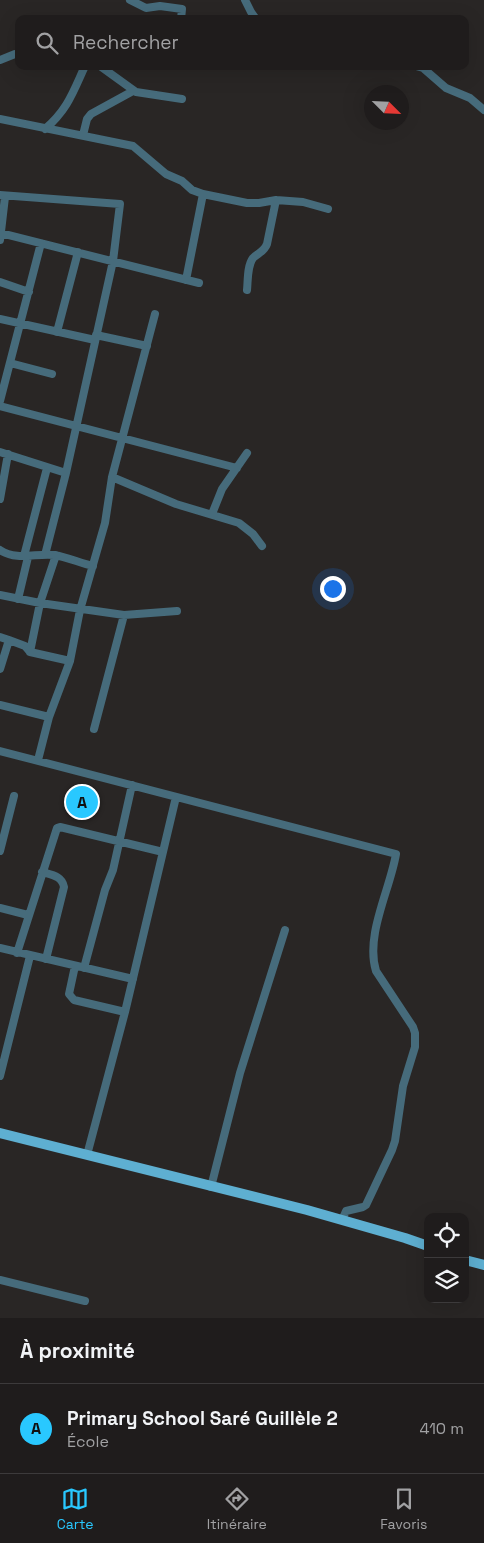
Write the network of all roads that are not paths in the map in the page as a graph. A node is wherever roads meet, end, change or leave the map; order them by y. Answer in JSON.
{"nodes":[{"id":1,"x":130,"y":0,"type":"edge"},
{"id":2,"x":177,"y":0,"type":"edge"},
{"id":3,"x":245,"y":0,"type":"edge"},
{"id":4,"x":182,"y":9,"type":"junction"},
{"id":5,"x":182,"y":15,"type":"edge"},
{"id":6,"x":254,"y":15,"type":"edge"},
{"id":7,"x":15,"y":54,"type":"edge"},
{"id":8,"x":0,"y":60,"type":"edge"},
{"id":9,"x":83,"y":70,"type":"edge"},
{"id":10,"x":105,"y":70,"type":"edge"},
{"id":11,"x":425,"y":70,"type":"edge"},
{"id":12,"x":133,"y":91,"type":"junction"},
{"id":13,"x":182,"y":99,"type":"dead end"},
{"id":14,"x":484,"y":110,"type":"edge"},
{"id":15,"x":0,"y":119,"type":"edge"},
{"id":16,"x":46,"y":128,"type":"junction"},
{"id":17,"x":83,"y":135,"type":"junction"},
{"id":18,"x":203,"y":194,"type":"junction"},
{"id":19,"x":3,"y":196,"type":"edge"},
{"id":20,"x":276,"y":200,"type":"junction"},
{"id":21,"x":328,"y":209,"type":"dead end"},
{"id":22,"x":1,"y":235,"type":"edge"},
{"id":23,"x":41,"y":243,"type":"junction"},
{"id":24,"x":78,"y":252,"type":"junction"},
{"id":25,"x":113,"y":261,"type":"junction"},
{"id":26,"x":186,"y":280,"type":"junction"},
{"id":27,"x":0,"y":282,"type":"edge"},
{"id":28,"x":199,"y":283,"type":"dead end"},
{"id":29,"x":247,"y":290,"type":"dead end"},
{"id":30,"x":29,"y":292,"type":"junction"},
{"id":31,"x":155,"y":314,"type":"dead end"},
{"id":32,"x":0,"y":319,"type":"edge"},
{"id":33,"x":20,"y":324,"type":"junction"},
{"id":34,"x":57,"y":332,"type":"junction"},
{"id":35,"x":96,"y":338,"type":"junction"},
{"id":36,"x":147,"y":346,"type":"junction"},
{"id":37,"x":10,"y":363,"type":"junction"},
{"id":38,"x":52,"y":374,"type":"dead end"},
{"id":39,"x":0,"y":401,"type":"edge"},
{"id":40,"x":0,"y":406,"type":"edge"},
{"id":41,"x":75,"y":426,"type":"junction"},
{"id":42,"x":123,"y":438,"type":"junction"},
{"id":43,"x":4,"y":453,"type":"edge"},
{"id":44,"x":247,"y":454,"type":"dead end"},
{"id":45,"x":47,"y":468,"type":"junction"},
{"id":46,"x":237,"y":468,"type":"junction"},
{"id":47,"x":66,"y":473,"type":"junction"},
{"id":48,"x":112,"y":477,"type":"junction"},
{"id":49,"x":0,"y":494,"type":"edge"},
{"id":50,"x":212,"y":514,"type":"junction"},
{"id":51,"x":262,"y":546,"type":"dead end"},
{"id":52,"x":0,"y":550,"type":"edge"},
{"id":53,"x":45,"y":555,"type":"junction"},
{"id":54,"x":56,"y":555,"type":"junction"},
{"id":55,"x":26,"y":556,"type":"junction"},
{"id":56,"x":93,"y":566,"type":"junction"},
{"id":57,"x":0,"y":594,"type":"edge"},
{"id":58,"x":18,"y":599,"type":"junction"},
{"id":59,"x":40,"y":603,"type":"junction"},
{"id":60,"x":80,"y":610,"type":"junction"},
{"id":61,"x":177,"y":611,"type":"dead end"},
{"id":62,"x":124,"y":615,"type":"junction"},
{"id":63,"x":0,"y":636,"type":"edge"},
{"id":64,"x":9,"y":640,"type":"junction"},
{"id":65,"x":30,"y":652,"type":"junction"},
{"id":66,"x":70,"y":661,"type":"junction"},
{"id":67,"x":0,"y":669,"type":"edge"},
{"id":68,"x":0,"y":705,"type":"edge"},
{"id":69,"x":49,"y":717,"type":"junction"},
{"id":70,"x":94,"y":729,"type":"dead end"},
{"id":71,"x":0,"y":750,"type":"edge"},
{"id":72,"x":38,"y":760,"type":"junction"},
{"id":73,"x":132,"y":785,"type":"junction"},
{"id":74,"x":14,"y":796,"type":"dead end"},
{"id":75,"x":176,"y":796,"type":"junction"},
{"id":76,"x":119,"y":842,"type":"junction"},
{"id":77,"x":0,"y":851,"type":"edge"},
{"id":78,"x":163,"y":852,"type":"junction"},
{"id":79,"x":42,"y":872,"type":"junction"},
{"id":80,"x":0,"y":908,"type":"edge"},
{"id":81,"x":28,"y":915,"type":"junction"},
{"id":82,"x":285,"y":930,"type":"dead end"},
{"id":83,"x":0,"y":948,"type":"edge"},
{"id":84,"x":17,"y":953,"type":"junction"},
{"id":85,"x":30,"y":956,"type":"junction"},
{"id":86,"x":46,"y":959,"type":"junction"},
{"id":87,"x":75,"y":966,"type":"junction"},
{"id":88,"x":84,"y":968,"type":"junction"},
{"id":89,"x":133,"y":979,"type":"junction"},
{"id":90,"x":125,"y":1012,"type":"junction"},
{"id":91,"x":0,"y":1076,"type":"edge"},
{"id":92,"x":0,"y":1132,"type":"edge"},
{"id":93,"x":87,"y":1155,"type":"junction"},
{"id":94,"x":211,"y":1187,"type":"junction"},
{"id":95,"x":342,"y":1220,"type":"junction"},
{"id":96,"x":424,"y":1245,"type":"edge"},
{"id":97,"x":469,"y":1261,"type":"edge"},
{"id":98,"x":484,"y":1265,"type":"edge"},
{"id":99,"x":0,"y":1280,"type":"edge"},
{"id":100,"x":85,"y":1301,"type":"dead end"}],
"edges":[{"from":1,"to":4,"type":"street"},
{"from":2,"to":4,"type":"street"},
{"from":3,"to":6,"type":"street"},
{"from":4,"to":5,"type":"street"},
{"from":7,"to":8,"type":"street"},
{"from":9,"to":16,"type":"street"},
{"from":10,"to":12,"type":"street"},
{"from":11,"to":14,"type":"street"},
{"from":12,"to":13,"type":"street"},
{"from":12,"to":17,"type":"street"},
{"from":15,"to":16,"type":"street"},
{"from":16,"to":17,"type":"street"},
{"from":17,"to":18,"type":"street"},
{"from":18,"to":20,"type":"street"},
{"from":18,"to":26,"type":"street"},
{"from":19,"to":22,"type":"street"},
{"from":19,"to":25,"type":"street"},
{"from":20,"to":21,"type":"street"},
{"from":20,"to":29,"type":"street"},
{"from":22,"to":23,"type":"street"},
{"from":23,"to":24,"type":"street"},
{"from":23,"to":30,"type":"street"},
{"from":24,"to":25,"type":"street"},
{"from":24,"to":34,"type":"street"},
{"from":25,"to":26,"type":"street"},
{"from":25,"to":35,"type":"street"},
{"from":26,"to":28,"type":"street"},
{"from":27,"to":30,"type":"street"},
{"from":30,"to":33,"type":"street"},
{"from":31,"to":36,"type":"street"},
{"from":32,"to":33,"type":"street"},
{"from":33,"to":34,"type":"street"},
{"from":33,"to":37,"type":"street"},
{"from":34,"to":35,"type":"street"},
{"from":35,"to":36,"type":"street"},
{"from":35,"to":41,"type":"street"},
{"from":36,"to":42,"type":"street"},
{"from":37,"to":38,"type":"street"},
{"from":37,"to":39,"type":"street"},
{"from":40,"to":41,"type":"street"},
{"from":41,"to":42,"type":"street"},
{"from":41,"to":47,"type":"street"},
{"from":42,"to":46,"type":"street"},
{"from":42,"to":48,"type":"street"},
{"from":43,"to":45,"type":"street"},
{"from":43,"to":49,"type":"street"},
{"from":44,"to":46,"type":"street"},
{"from":45,"to":47,"type":"street"},
{"from":45,"to":55,"type":"street"},
{"from":46,"to":50,"type":"street"},
{"from":47,"to":53,"type":"street"},
{"from":48,"to":50,"type":"street"},
{"from":48,"to":56,"type":"street"},
{"from":50,"to":51,"type":"street"},
{"from":52,"to":55,"type":"street"},
{"from":53,"to":54,"type":"street"},
{"from":53,"to":55,"type":"street"},
{"from":54,"to":56,"type":"street"},
{"from":54,"to":59,"type":"street"},
{"from":55,"to":58,"type":"street"},
{"from":56,"to":60,"type":"street"},
{"from":57,"to":58,"type":"street"},
{"from":58,"to":59,"type":"street"},
{"from":59,"to":60,"type":"street"},
{"from":59,"to":65,"type":"street"},
{"from":60,"to":62,"type":"street"},
{"from":60,"to":66,"type":"street"},
{"from":61,"to":62,"type":"street"},
{"from":62,"to":70,"type":"street"},
{"from":63,"to":64,"type":"street"},
{"from":64,"to":65,"type":"street"},
{"from":64,"to":67,"type":"street"},
{"from":65,"to":66,"type":"street"},
{"from":66,"to":69,"type":"street"},
{"from":68,"to":69,"type":"street"},
{"from":69,"to":72,"type":"street"},
{"from":71,"to":72,"type":"street"},
{"from":72,"to":73,"type":"street"},
{"from":73,"to":75,"type":"street"},
{"from":73,"to":76,"type":"street"},
{"from":74,"to":77,"type":"street"},
{"from":75,"to":78,"type":"street"},
{"from":75,"to":95,"type":"street"},
{"from":76,"to":78,"type":"street"},
{"from":76,"to":79,"type":"street"},
{"from":76,"to":88,"type":"street"},
{"from":78,"to":89,"type":"street"},
{"from":79,"to":81,"type":"street"},
{"from":79,"to":86,"type":"street"},
{"from":80,"to":81,"type":"street"},
{"from":81,"to":84,"type":"street"},
{"from":82,"to":94,"type":"street"},
{"from":83,"to":84,"type":"street"},
{"from":84,"to":85,"type":"street"},
{"from":85,"to":86,"type":"street"},
{"from":85,"to":91,"type":"street"},
{"from":86,"to":87,"type":"street"},
{"from":87,"to":88,"type":"street"},
{"from":87,"to":90,"type":"street"},
{"from":88,"to":89,"type":"street"},
{"from":89,"to":90,"type":"street"},
{"from":90,"to":93,"type":"street"},
{"from":92,"to":93,"type":"main road"},
{"from":93,"to":94,"type":"main road"},
{"from":94,"to":95,"type":"main road"},
{"from":95,"to":96,"type":"main road"},
{"from":97,"to":98,"type":"main road"},
{"from":99,"to":100,"type":"street"}]}
